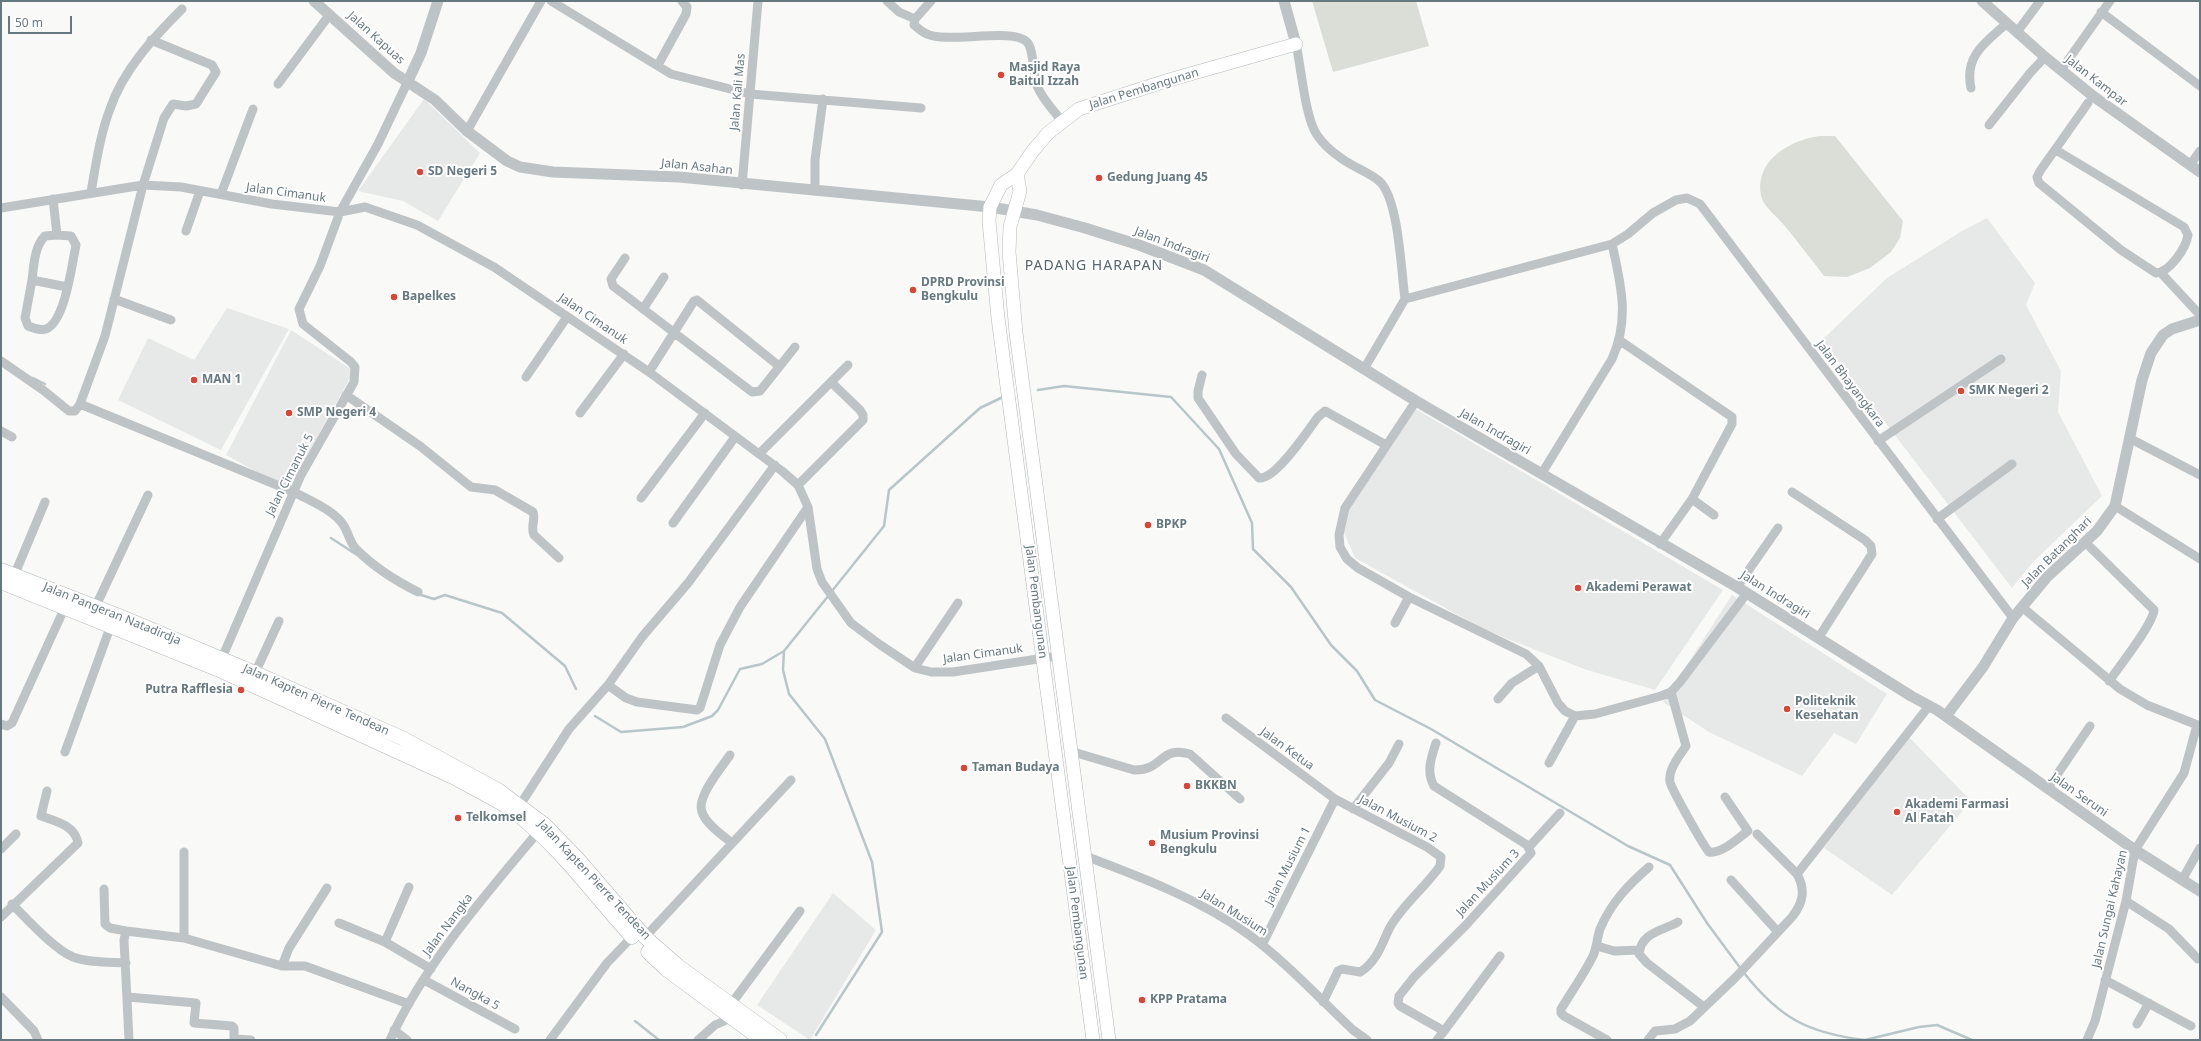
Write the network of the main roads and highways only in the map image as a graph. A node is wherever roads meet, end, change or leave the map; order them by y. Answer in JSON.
{"nodes":[{"id":1,"x":1296,"y":44,"type":"road end"},
{"id":2,"x":1017,"y":174,"type":"junction"},
{"id":3,"x":1031,"y":455,"type":"junction"},
{"id":4,"x":1018,"y":458,"type":"junction"},
{"id":5,"x":1,"y":570,"type":"edge"},
{"id":6,"x":1,"y":582,"type":"edge"},
{"id":7,"x":93,"y":612,"type":"junction"},
{"id":8,"x":220,"y":664,"type":"junction"},
{"id":9,"x":333,"y":715,"type":"junction"},
{"id":10,"x":1068,"y":852,"type":"junction"},
{"id":11,"x":1085,"y":856,"type":"junction"},
{"id":12,"x":638,"y":937,"type":"junction"},
{"id":13,"x":729,"y":1012,"type":"junction"},
{"id":14,"x":762,"y":1040,"type":"edge"},
{"id":15,"x":780,"y":1040,"type":"edge"},
{"id":16,"x":1093,"y":1040,"type":"edge"},
{"id":17,"x":1109,"y":1040,"type":"edge"}],
"edges":[{"from":1,"to":2,"type":"main road","name":"Jalan Pembangunan"},
{"from":2,"to":3,"type":"main road","name":"Jalan Pembangunan"},
{"from":2,"to":4,"type":"main road","name":"Jalan Pembangunan"},
{"from":3,"to":4,"type":"main road"},
{"from":3,"to":11,"type":"main road","name":"Jalan Pembangunan"},
{"from":4,"to":10,"type":"main road","name":"Jalan Pembangunan"},
{"from":5,"to":7,"type":"main road","name":"Jalan Pangeran Natadirdja"},
{"from":6,"to":7,"type":"main road","name":"Jalan Pangeran Natadirdja"},
{"from":7,"to":8,"type":"main road","name":"Jalan Pangeran Natadirdja"},
{"from":7,"to":8,"type":"main road","name":"Jalan Pangeran Natadirdja"},
{"from":8,"to":9,"type":"main road","name":"Jalan Kapten Pierre Tendean"},
{"from":8,"to":9,"type":"main road","name":"Jalan Kapten Pierre Tendean"},
{"from":9,"to":12,"type":"main road","name":"Jalan Kapten Pierre Tendean"},
{"from":9,"to":12,"type":"main road","name":"Jalan Kapten Pierre Tendean"},
{"from":10,"to":11,"type":"main road"},
{"from":10,"to":16,"type":"main road","name":"Jalan Pembangunan"},
{"from":11,"to":17,"type":"main road","name":"Jalan Pembangunan"},
{"from":12,"to":13,"type":"main road","name":"Jalan Kapten Pierre Tendean"},
{"from":13,"to":14,"type":"main road","name":"Jalan Kapten Pierre Tendean"},
{"from":13,"to":15,"type":"main road","name":"Jalan Kapten Pierre Tendean"}]}
